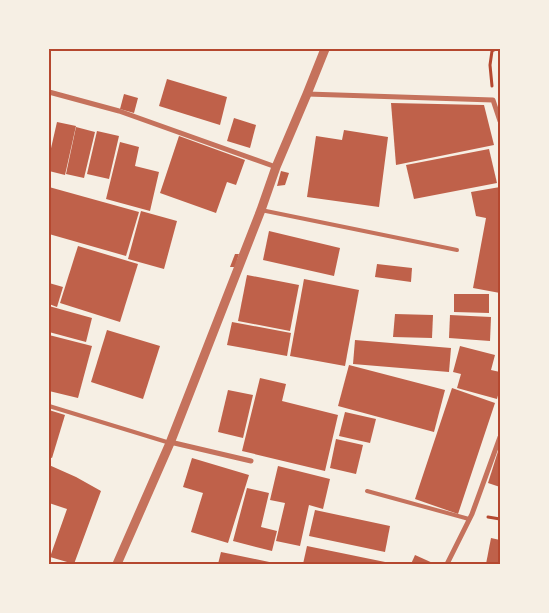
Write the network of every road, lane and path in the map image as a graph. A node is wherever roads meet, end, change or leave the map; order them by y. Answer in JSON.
{"nodes":[{"id":1,"x":496,"y":49,"type":"edge"},
{"id":2,"x":326,"y":50,"type":"edge"},
{"id":3,"x":49,"y":92,"type":"edge"},
{"id":4,"x":308,"y":94,"type":"junction"},
{"id":5,"x":493,"y":100,"type":"junction"},
{"id":6,"x":500,"y":122,"type":"edge"},
{"id":7,"x":276,"y":167,"type":"junction"},
{"id":8,"x":261,"y":210,"type":"junction"},
{"id":9,"x":457,"y":250,"type":"dead end"},
{"id":10,"x":49,"y":406,"type":"edge"},
{"id":11,"x":500,"y":437,"type":"edge"},
{"id":12,"x":170,"y":442,"type":"junction"},
{"id":13,"x":251,"y":461,"type":"dead end"},
{"id":14,"x":367,"y":491,"type":"dead end"},
{"id":15,"x":469,"y":519,"type":"junction"},
{"id":16,"x":117,"y":564,"type":"edge"},
{"id":17,"x":447,"y":564,"type":"edge"}],
"edges":[{"from":1,"to":5,"type":"path"},
{"from":2,"to":4,"type":"street"},
{"from":3,"to":7,"type":"street"},
{"from":4,"to":5,"type":"street"},
{"from":4,"to":7,"type":"street"},
{"from":5,"to":6,"type":"street"},
{"from":7,"to":8,"type":"street"},
{"from":8,"to":9,"type":"lane"},
{"from":8,"to":12,"type":"street"},
{"from":10,"to":12,"type":"lane"},
{"from":11,"to":15,"type":"street"},
{"from":12,"to":13,"type":"street"},
{"from":12,"to":16,"type":"street"},
{"from":14,"to":15,"type":"lane"},
{"from":15,"to":17,"type":"street"}]}
